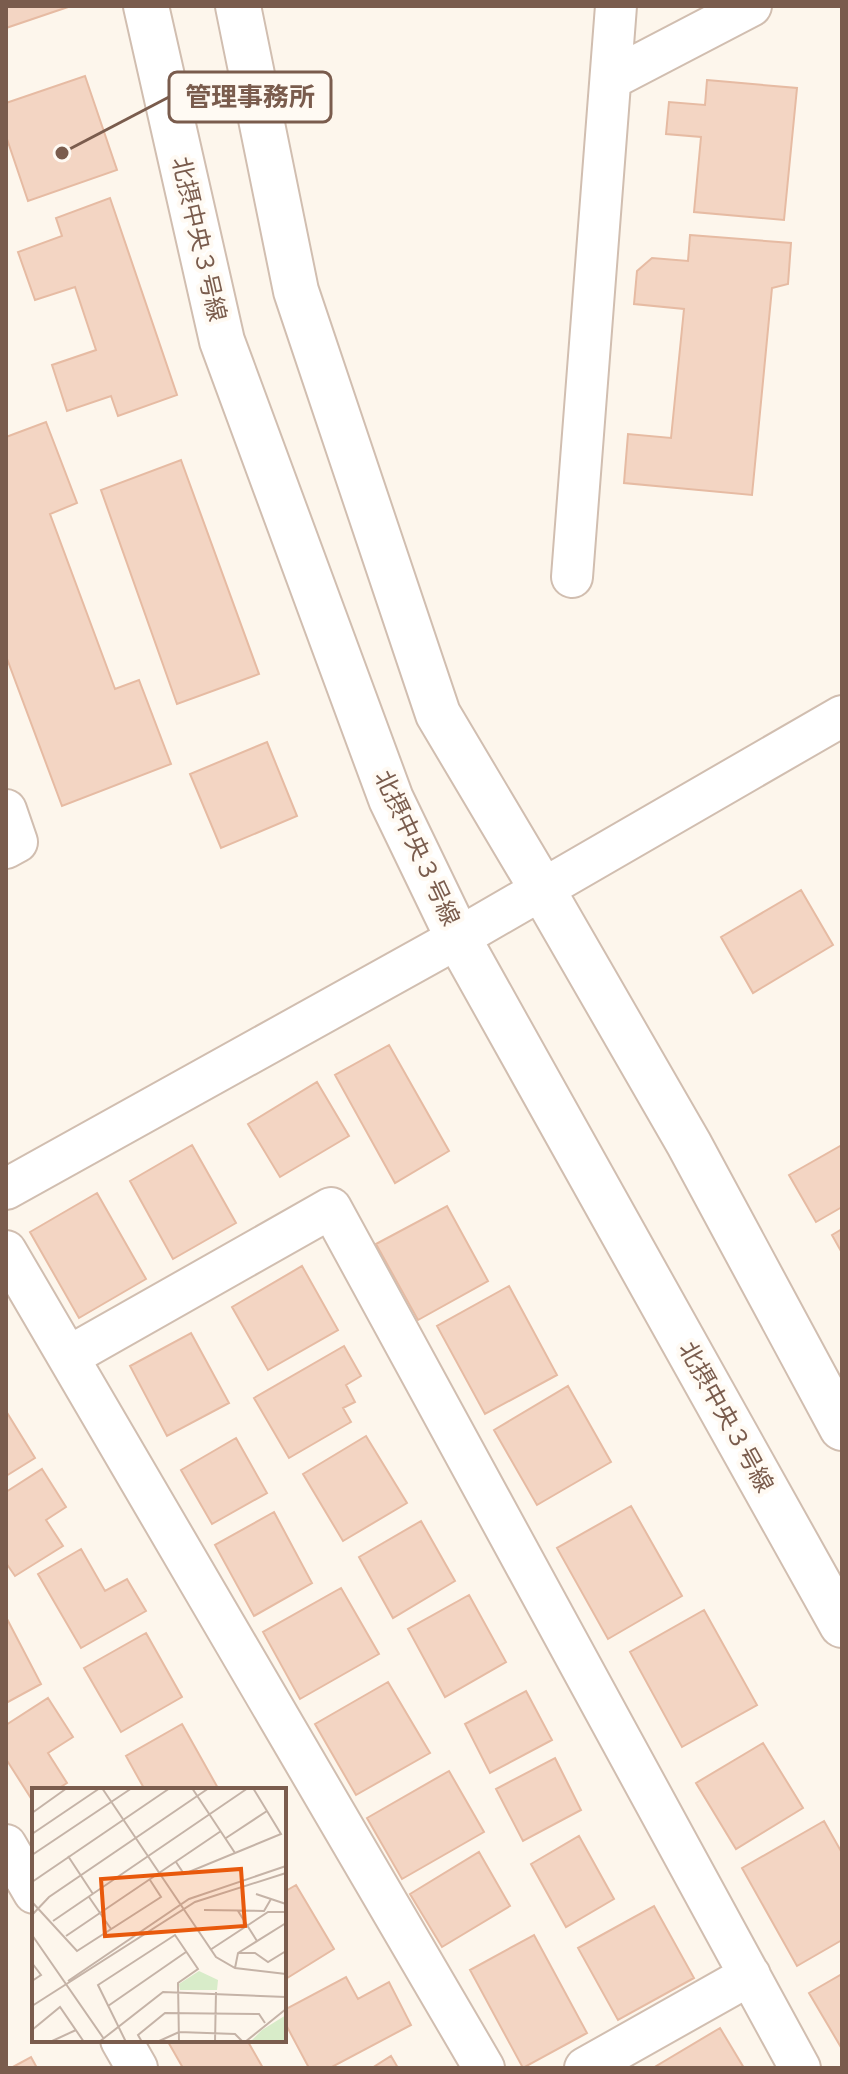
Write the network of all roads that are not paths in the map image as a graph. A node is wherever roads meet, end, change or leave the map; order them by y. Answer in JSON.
{"nodes":[{"id":1,"x":146,"y":6,"type":"edge"},
{"id":2,"x":238,"y":6,"type":"edge"},
{"id":3,"x":616,"y":6,"type":"edge"},
{"id":4,"x":751,"y":6,"type":"edge"},
{"id":5,"x":611,"y":79,"type":"junction"},
{"id":6,"x":572,"y":577,"type":"dead end"},
{"id":7,"x":842,"y":716,"type":"edge"},
{"id":8,"x":6,"y":810,"type":"edge"},
{"id":9,"x":6,"y":848,"type":"edge"},
{"id":10,"x":542,"y":889,"type":"junction"},
{"id":11,"x":458,"y":938,"type":"junction"},
{"id":12,"x":6,"y":1189,"type":"edge"},
{"id":13,"x":6,"y":1251,"type":"edge"},
{"id":14,"x":68,"y":1357,"type":"junction"},
{"id":15,"x":842,"y":1428,"type":"edge"},
{"id":16,"x":842,"y":1625,"type":"edge"},
{"id":17,"x":6,"y":1845,"type":"edge"},
{"id":18,"x":32,"y":1890,"type":"edge"},
{"id":19,"x":750,"y":1975,"type":"junction"},
{"id":20,"x":122,"y":2042,"type":"edge"},
{"id":21,"x":137,"y":2068,"type":"edge"},
{"id":22,"x":484,"y":2068,"type":"edge"},
{"id":23,"x":585,"y":2068,"type":"edge"},
{"id":24,"x":800,"y":2068,"type":"edge"}],
"edges":[{"from":1,"to":11,"type":"street","name":"北摂中央３号線"},
{"from":2,"to":10,"type":"street"},
{"from":3,"to":5,"type":"street"},
{"from":4,"to":5,"type":"street"},
{"from":5,"to":6,"type":"street"},
{"from":7,"to":10,"type":"street"},
{"from":8,"to":9,"type":"street"},
{"from":10,"to":11,"type":"street"},
{"from":10,"to":15,"type":"street"},
{"from":11,"to":12,"type":"street"},
{"from":11,"to":16,"type":"street","name":"北摂中央３号線"},
{"from":13,"to":14,"type":"street"},
{"from":14,"to":19,"type":"street"},
{"from":14,"to":22,"type":"street"},
{"from":17,"to":18,"type":"street"},
{"from":19,"to":23,"type":"street"},
{"from":19,"to":24,"type":"street"},
{"from":20,"to":21,"type":"street"}]}
